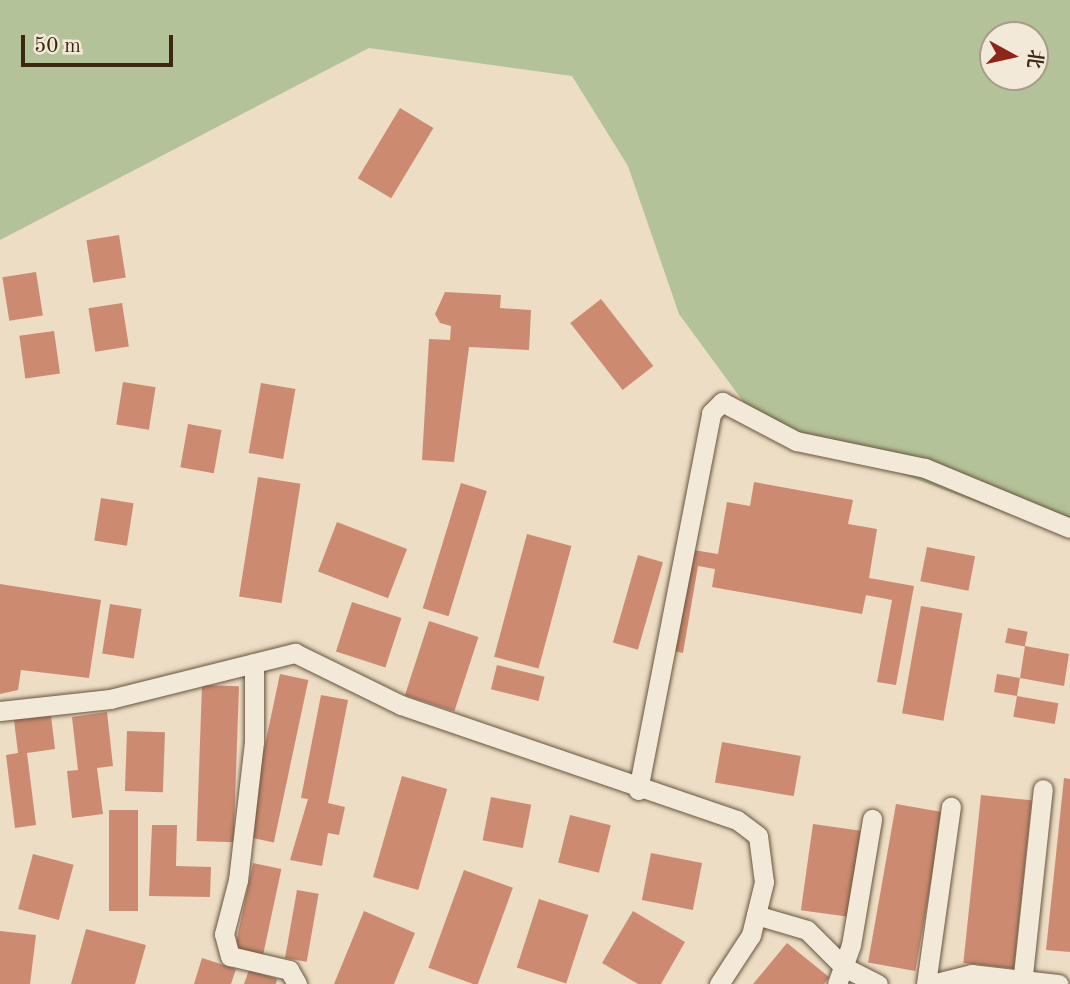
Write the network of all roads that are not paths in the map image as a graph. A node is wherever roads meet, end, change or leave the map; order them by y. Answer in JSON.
{"nodes":[{"id":1,"x":1070,"y":528,"type":"edge"},
{"id":2,"x":254,"y":663,"type":"junction"},
{"id":3,"x":0,"y":711,"type":"edge"},
{"id":4,"x":1043,"y":789,"type":"dead end"},
{"id":5,"x":638,"y":790,"type":"junction"},
{"id":6,"x":951,"y":807,"type":"dead end"},
{"id":7,"x":872,"y":819,"type":"dead end"},
{"id":8,"x":756,"y":915,"type":"junction"},
{"id":9,"x":840,"y":975,"type":"edge"},
{"id":10,"x":1023,"y":982,"type":"edge"},
{"id":11,"x":297,"y":984,"type":"edge"},
{"id":12,"x":719,"y":984,"type":"edge"},
{"id":13,"x":878,"y":984,"type":"edge"},
{"id":14,"x":926,"y":984,"type":"edge"},
{"id":15,"x":932,"y":984,"type":"edge"},
{"id":16,"x":1058,"y":984,"type":"edge"}],
"edges":[{"from":1,"to":5,"type":"street"},
{"from":2,"to":3,"type":"street"},
{"from":2,"to":5,"type":"street"},
{"from":2,"to":11,"type":"street"},
{"from":4,"to":10,"type":"street"},
{"from":5,"to":8,"type":"street"},
{"from":6,"to":14,"type":"street"},
{"from":7,"to":9,"type":"street"},
{"from":8,"to":9,"type":"street"},
{"from":8,"to":12,"type":"street"},
{"from":9,"to":13,"type":"street"},
{"from":10,"to":15,"type":"street"},
{"from":10,"to":16,"type":"street"}]}
